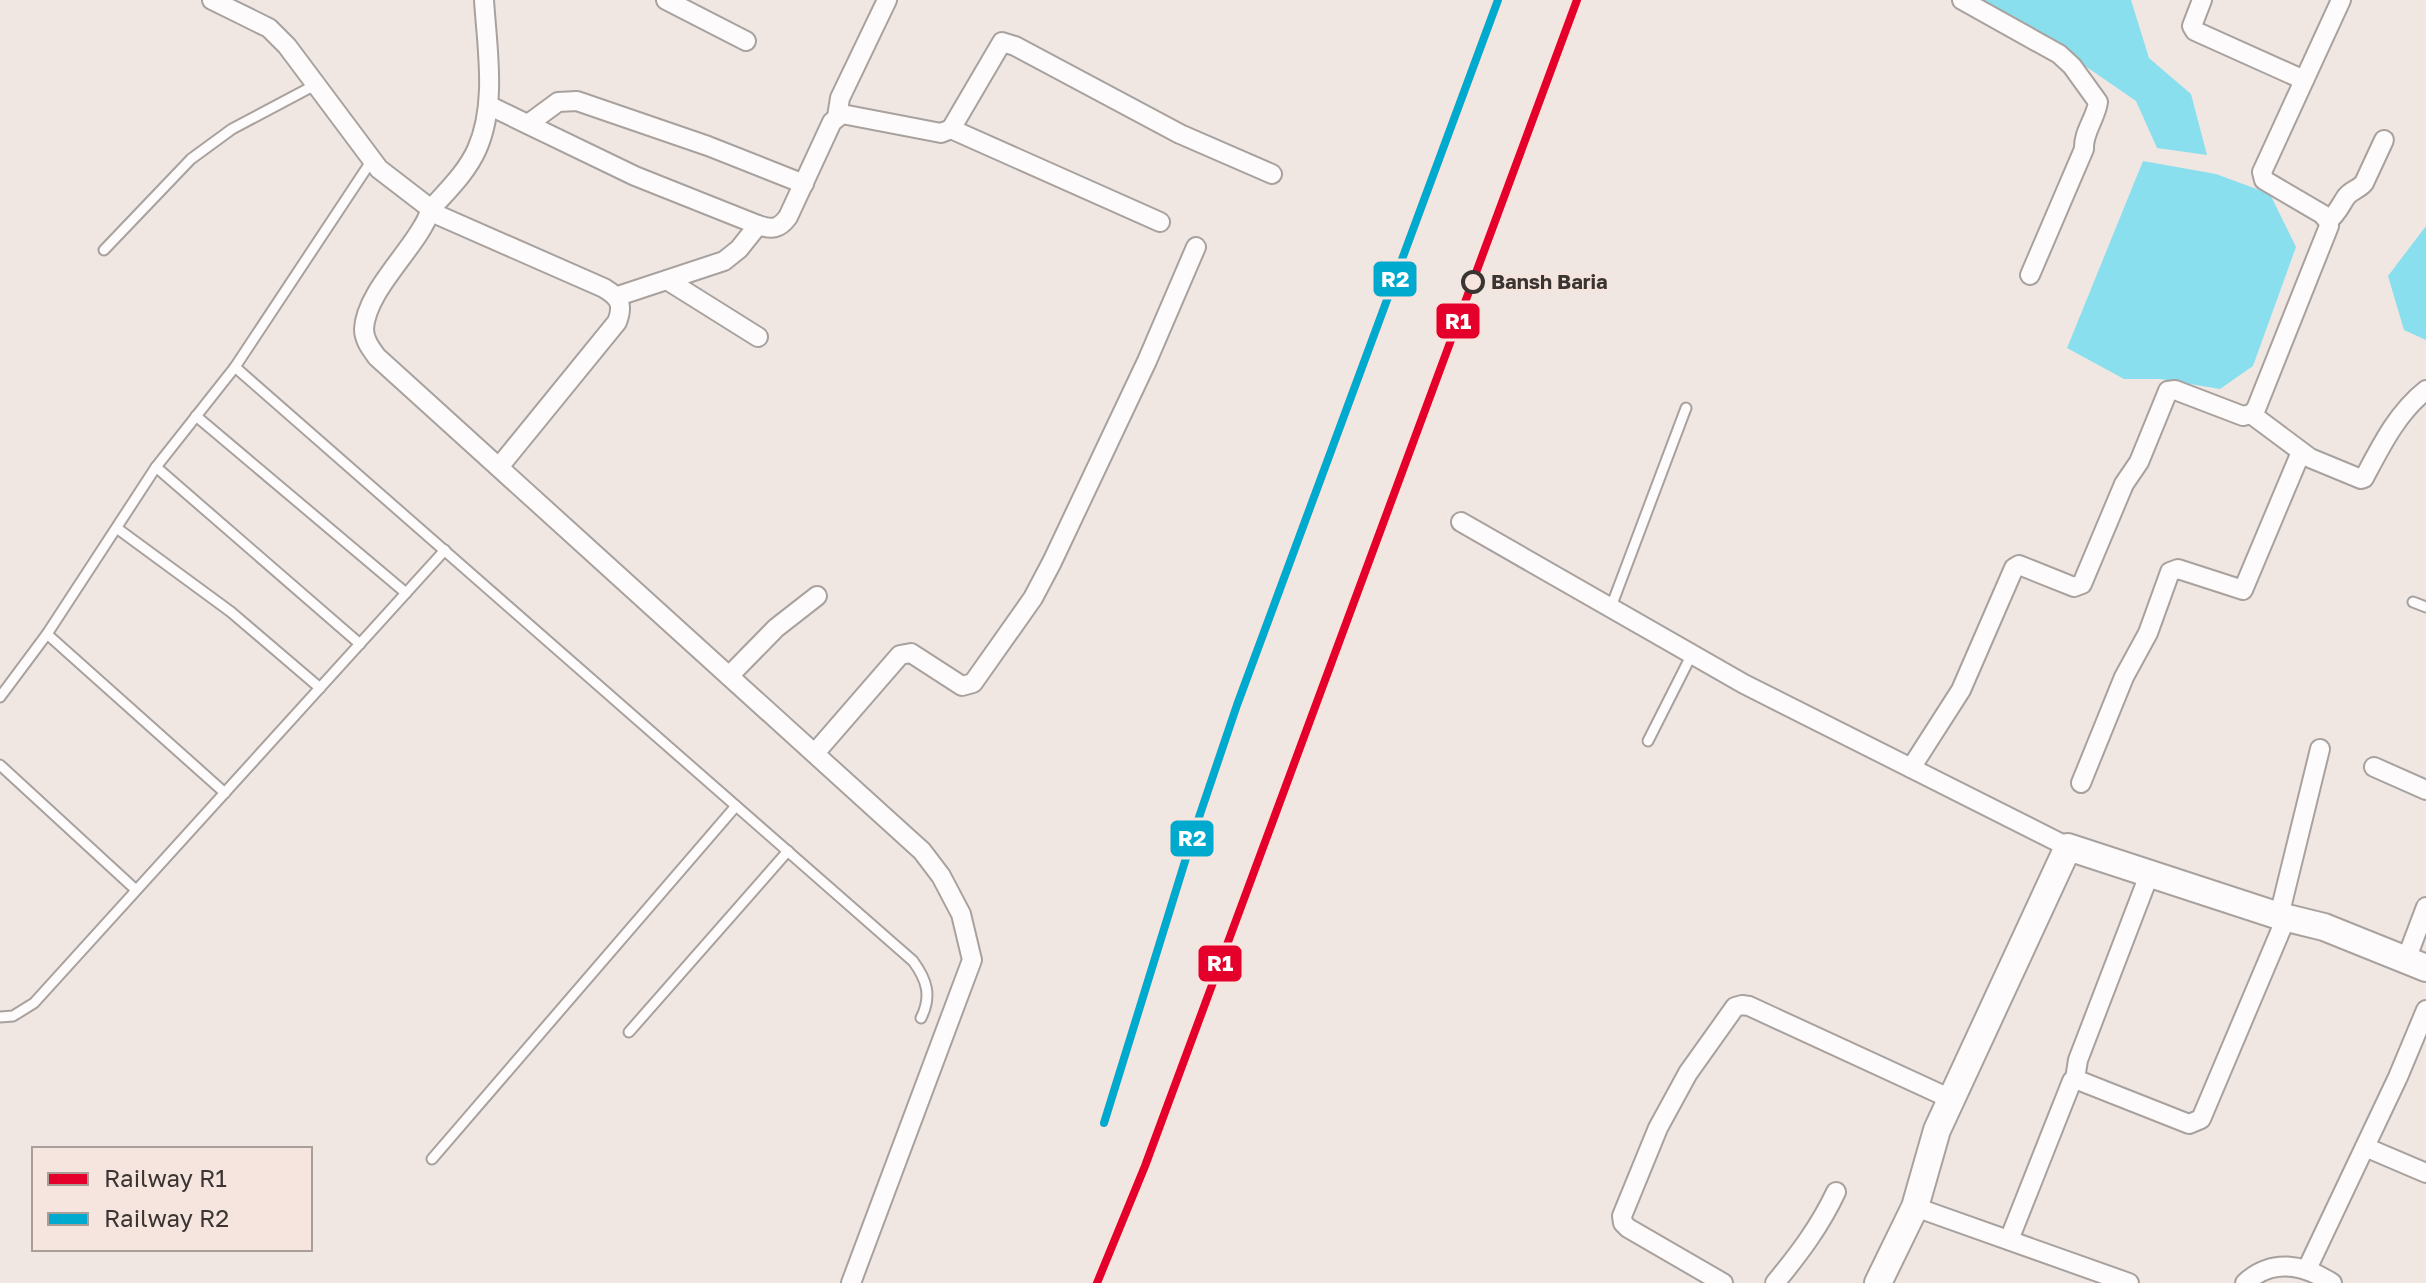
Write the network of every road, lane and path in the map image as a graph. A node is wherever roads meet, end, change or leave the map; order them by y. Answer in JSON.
{"nodes":[{"id":1,"x":212,"y":0,"type":"edge"},
{"id":2,"x":484,"y":0,"type":"edge"},
{"id":3,"x":666,"y":0,"type":"edge"},
{"id":4,"x":887,"y":0,"type":"edge"},
{"id":5,"x":1962,"y":0,"type":"edge"},
{"id":6,"x":2202,"y":0,"type":"edge"},
{"id":7,"x":2341,"y":0,"type":"edge"},
{"id":8,"x":746,"y":41,"type":"dead end"},
{"id":9,"x":2304,"y":80,"type":"junction"},
{"id":10,"x":315,"y":85,"type":"junction"},
{"id":11,"x":488,"y":105,"type":"junction"},
{"id":12,"x":837,"y":117,"type":"junction"},
{"id":13,"x":528,"y":124,"type":"junction"},
{"id":14,"x":951,"y":129,"type":"junction"},
{"id":15,"x":2384,"y":140,"type":"dead end"},
{"id":16,"x":372,"y":160,"type":"junction"},
{"id":17,"x":1272,"y":174,"type":"dead end"},
{"id":18,"x":804,"y":184,"type":"junction"},
{"id":19,"x":431,"y":210,"type":"junction"},
{"id":20,"x":2328,"y":221,"type":"junction"},
{"id":21,"x":1160,"y":222,"type":"dead end"},
{"id":22,"x":758,"y":225,"type":"junction"},
{"id":23,"x":1196,"y":247,"type":"dead end"},
{"id":24,"x":104,"y":250,"type":"dead end"},
{"id":25,"x":2030,"y":275,"type":"dead end"},
{"id":26,"x":667,"y":280,"type":"junction"},
{"id":27,"x":618,"y":296,"type":"junction"},
{"id":28,"x":758,"y":337,"type":"dead end"},
{"id":29,"x":235,"y":367,"type":"junction"},
{"id":30,"x":2426,"y":390,"type":"edge"},
{"id":31,"x":1686,"y":408,"type":"dead end"},
{"id":32,"x":2251,"y":414,"type":"junction"},
{"id":33,"x":196,"y":416,"type":"junction"},
{"id":34,"x":2301,"y":452,"type":"junction"},
{"id":35,"x":156,"y":467,"type":"junction"},
{"id":36,"x":499,"y":467,"type":"junction"},
{"id":37,"x":1461,"y":522,"type":"dead end"},
{"id":38,"x":118,"y":529,"type":"junction"},
{"id":39,"x":445,"y":550,"type":"junction"},
{"id":40,"x":406,"y":593,"type":"junction"},
{"id":41,"x":817,"y":596,"type":"dead end"},
{"id":42,"x":2413,"y":602,"type":"dead end"},
{"id":43,"x":1611,"y":607,"type":"junction"},
{"id":44,"x":2426,"y":607,"type":"edge"},
{"id":45,"x":47,"y":634,"type":"junction"},
{"id":46,"x":360,"y":644,"type":"junction"},
{"id":47,"x":1692,"y":654,"type":"junction"},
{"id":48,"x":729,"y":676,"type":"junction"},
{"id":49,"x":320,"y":688,"type":"junction"},
{"id":50,"x":0,"y":697,"type":"edge"},
{"id":51,"x":1648,"y":741,"type":"dead end"},
{"id":52,"x":2320,"y":749,"type":"dead end"},
{"id":53,"x":815,"y":753,"type":"junction"},
{"id":54,"x":0,"y":765,"type":"edge"},
{"id":55,"x":2374,"y":767,"type":"dead end"},
{"id":56,"x":1911,"y":768,"type":"junction"},
{"id":57,"x":2081,"y":783,"type":"dead end"},
{"id":58,"x":2426,"y":790,"type":"edge"},
{"id":59,"x":225,"y":793,"type":"junction"},
{"id":60,"x":736,"y":806,"type":"junction"},
{"id":61,"x":2068,"y":847,"type":"junction"},
{"id":62,"x":788,"y":851,"type":"junction"},
{"id":63,"x":2149,"y":875,"type":"junction"},
{"id":64,"x":136,"y":890,"type":"junction"},
{"id":65,"x":2426,"y":907,"type":"edge"},
{"id":66,"x":2282,"y":917,"type":"junction"},
{"id":67,"x":2416,"y":964,"type":"edge"},
{"id":68,"x":2426,"y":1010,"type":"edge"},
{"id":69,"x":0,"y":1017,"type":"edge"},
{"id":70,"x":921,"y":1018,"type":"dead end"},
{"id":71,"x":629,"y":1032,"type":"dead end"},
{"id":72,"x":2075,"y":1079,"type":"junction"},
{"id":73,"x":1951,"y":1099,"type":"junction"},
{"id":74,"x":2365,"y":1147,"type":"junction"},
{"id":75,"x":432,"y":1159,"type":"dead end"},
{"id":76,"x":2426,"y":1173,"type":"edge"},
{"id":77,"x":1836,"y":1192,"type":"dead end"},
{"id":78,"x":1915,"y":1207,"type":"junction"},
{"id":79,"x":2009,"y":1240,"type":"junction"},
{"id":80,"x":2307,"y":1269,"type":"junction"},
{"id":81,"x":2086,"y":1276,"type":"edge"},
{"id":82,"x":851,"y":1283,"type":"edge"},
{"id":83,"x":1723,"y":1283,"type":"edge"},
{"id":84,"x":1775,"y":1283,"type":"edge"},
{"id":85,"x":1878,"y":1283,"type":"edge"},
{"id":86,"x":2129,"y":1283,"type":"edge"},
{"id":87,"x":2245,"y":1283,"type":"edge"},
{"id":88,"x":2332,"y":1283,"type":"edge"}],
"edges":[{"from":1,"to":10,"type":"street"},
{"from":2,"to":11,"type":"street"},
{"from":3,"to":8,"type":"street"},
{"from":4,"to":12,"type":"street"},
{"from":5,"to":25,"type":"street"},
{"from":6,"to":9,"type":"street"},
{"from":7,"to":9,"type":"street"},
{"from":9,"to":20,"type":"street"},
{"from":10,"to":16,"type":"street"},
{"from":10,"to":24,"type":"lane"},
{"from":11,"to":13,"type":"street"},
{"from":11,"to":19,"type":"street"},
{"from":12,"to":14,"type":"street"},
{"from":12,"to":18,"type":"street"},
{"from":13,"to":18,"type":"street"},
{"from":13,"to":22,"type":"street"},
{"from":14,"to":17,"type":"street"},
{"from":14,"to":21,"type":"street"},
{"from":15,"to":20,"type":"street"},
{"from":16,"to":19,"type":"street"},
{"from":16,"to":29,"type":"lane"},
{"from":18,"to":22,"type":"street"},
{"from":19,"to":27,"type":"street"},
{"from":19,"to":36,"type":"street"},
{"from":20,"to":32,"type":"street"},
{"from":22,"to":26,"type":"street"},
{"from":23,"to":53,"type":"street"},
{"from":26,"to":27,"type":"street"},
{"from":26,"to":28,"type":"street"},
{"from":27,"to":36,"type":"street"},
{"from":29,"to":33,"type":"lane"},
{"from":29,"to":39,"type":"lane"},
{"from":30,"to":34,"type":"street"},
{"from":31,"to":43,"type":"lane"},
{"from":32,"to":34,"type":"street"},
{"from":32,"to":56,"type":"street"},
{"from":33,"to":35,"type":"lane"},
{"from":33,"to":40,"type":"lane"},
{"from":34,"to":57,"type":"street"},
{"from":35,"to":38,"type":"lane"},
{"from":35,"to":46,"type":"lane"},
{"from":36,"to":48,"type":"street"},
{"from":37,"to":43,"type":"street"},
{"from":38,"to":45,"type":"lane"},
{"from":38,"to":49,"type":"lane"},
{"from":39,"to":40,"type":"lane"},
{"from":39,"to":60,"type":"lane"},
{"from":40,"to":46,"type":"lane"},
{"from":41,"to":48,"type":"street"},
{"from":42,"to":44,"type":"lane"},
{"from":43,"to":47,"type":"street"},
{"from":45,"to":50,"type":"lane"},
{"from":45,"to":59,"type":"lane"},
{"from":46,"to":49,"type":"lane"},
{"from":47,"to":51,"type":"lane"},
{"from":47,"to":56,"type":"street"},
{"from":48,"to":53,"type":"street"},
{"from":49,"to":59,"type":"lane"},
{"from":52,"to":66,"type":"street"},
{"from":53,"to":82,"type":"street"},
{"from":54,"to":64,"type":"lane"},
{"from":55,"to":58,"type":"street"},
{"from":56,"to":61,"type":"street"},
{"from":59,"to":64,"type":"lane"},
{"from":60,"to":62,"type":"lane"},
{"from":60,"to":75,"type":"lane"},
{"from":61,"to":63,"type":"street"},
{"from":61,"to":73,"type":"street"},
{"from":62,"to":70,"type":"lane"},
{"from":62,"to":71,"type":"lane"},
{"from":63,"to":66,"type":"street"},
{"from":63,"to":72,"type":"street"},
{"from":64,"to":69,"type":"lane"},
{"from":65,"to":67,"type":"street"},
{"from":66,"to":67,"type":"street"},
{"from":66,"to":72,"type":"street"},
{"from":68,"to":74,"type":"street"},
{"from":72,"to":79,"type":"street"},
{"from":73,"to":78,"type":"street"},
{"from":73,"to":83,"type":"street"},
{"from":74,"to":76,"type":"street"},
{"from":74,"to":80,"type":"street"},
{"from":77,"to":84,"type":"street"},
{"from":78,"to":79,"type":"street"},
{"from":78,"to":85,"type":"street"},
{"from":79,"to":81,"type":"street"},
{"from":80,"to":87,"type":"street"},
{"from":80,"to":88,"type":"street"},
{"from":81,"to":86,"type":"street"}]}
